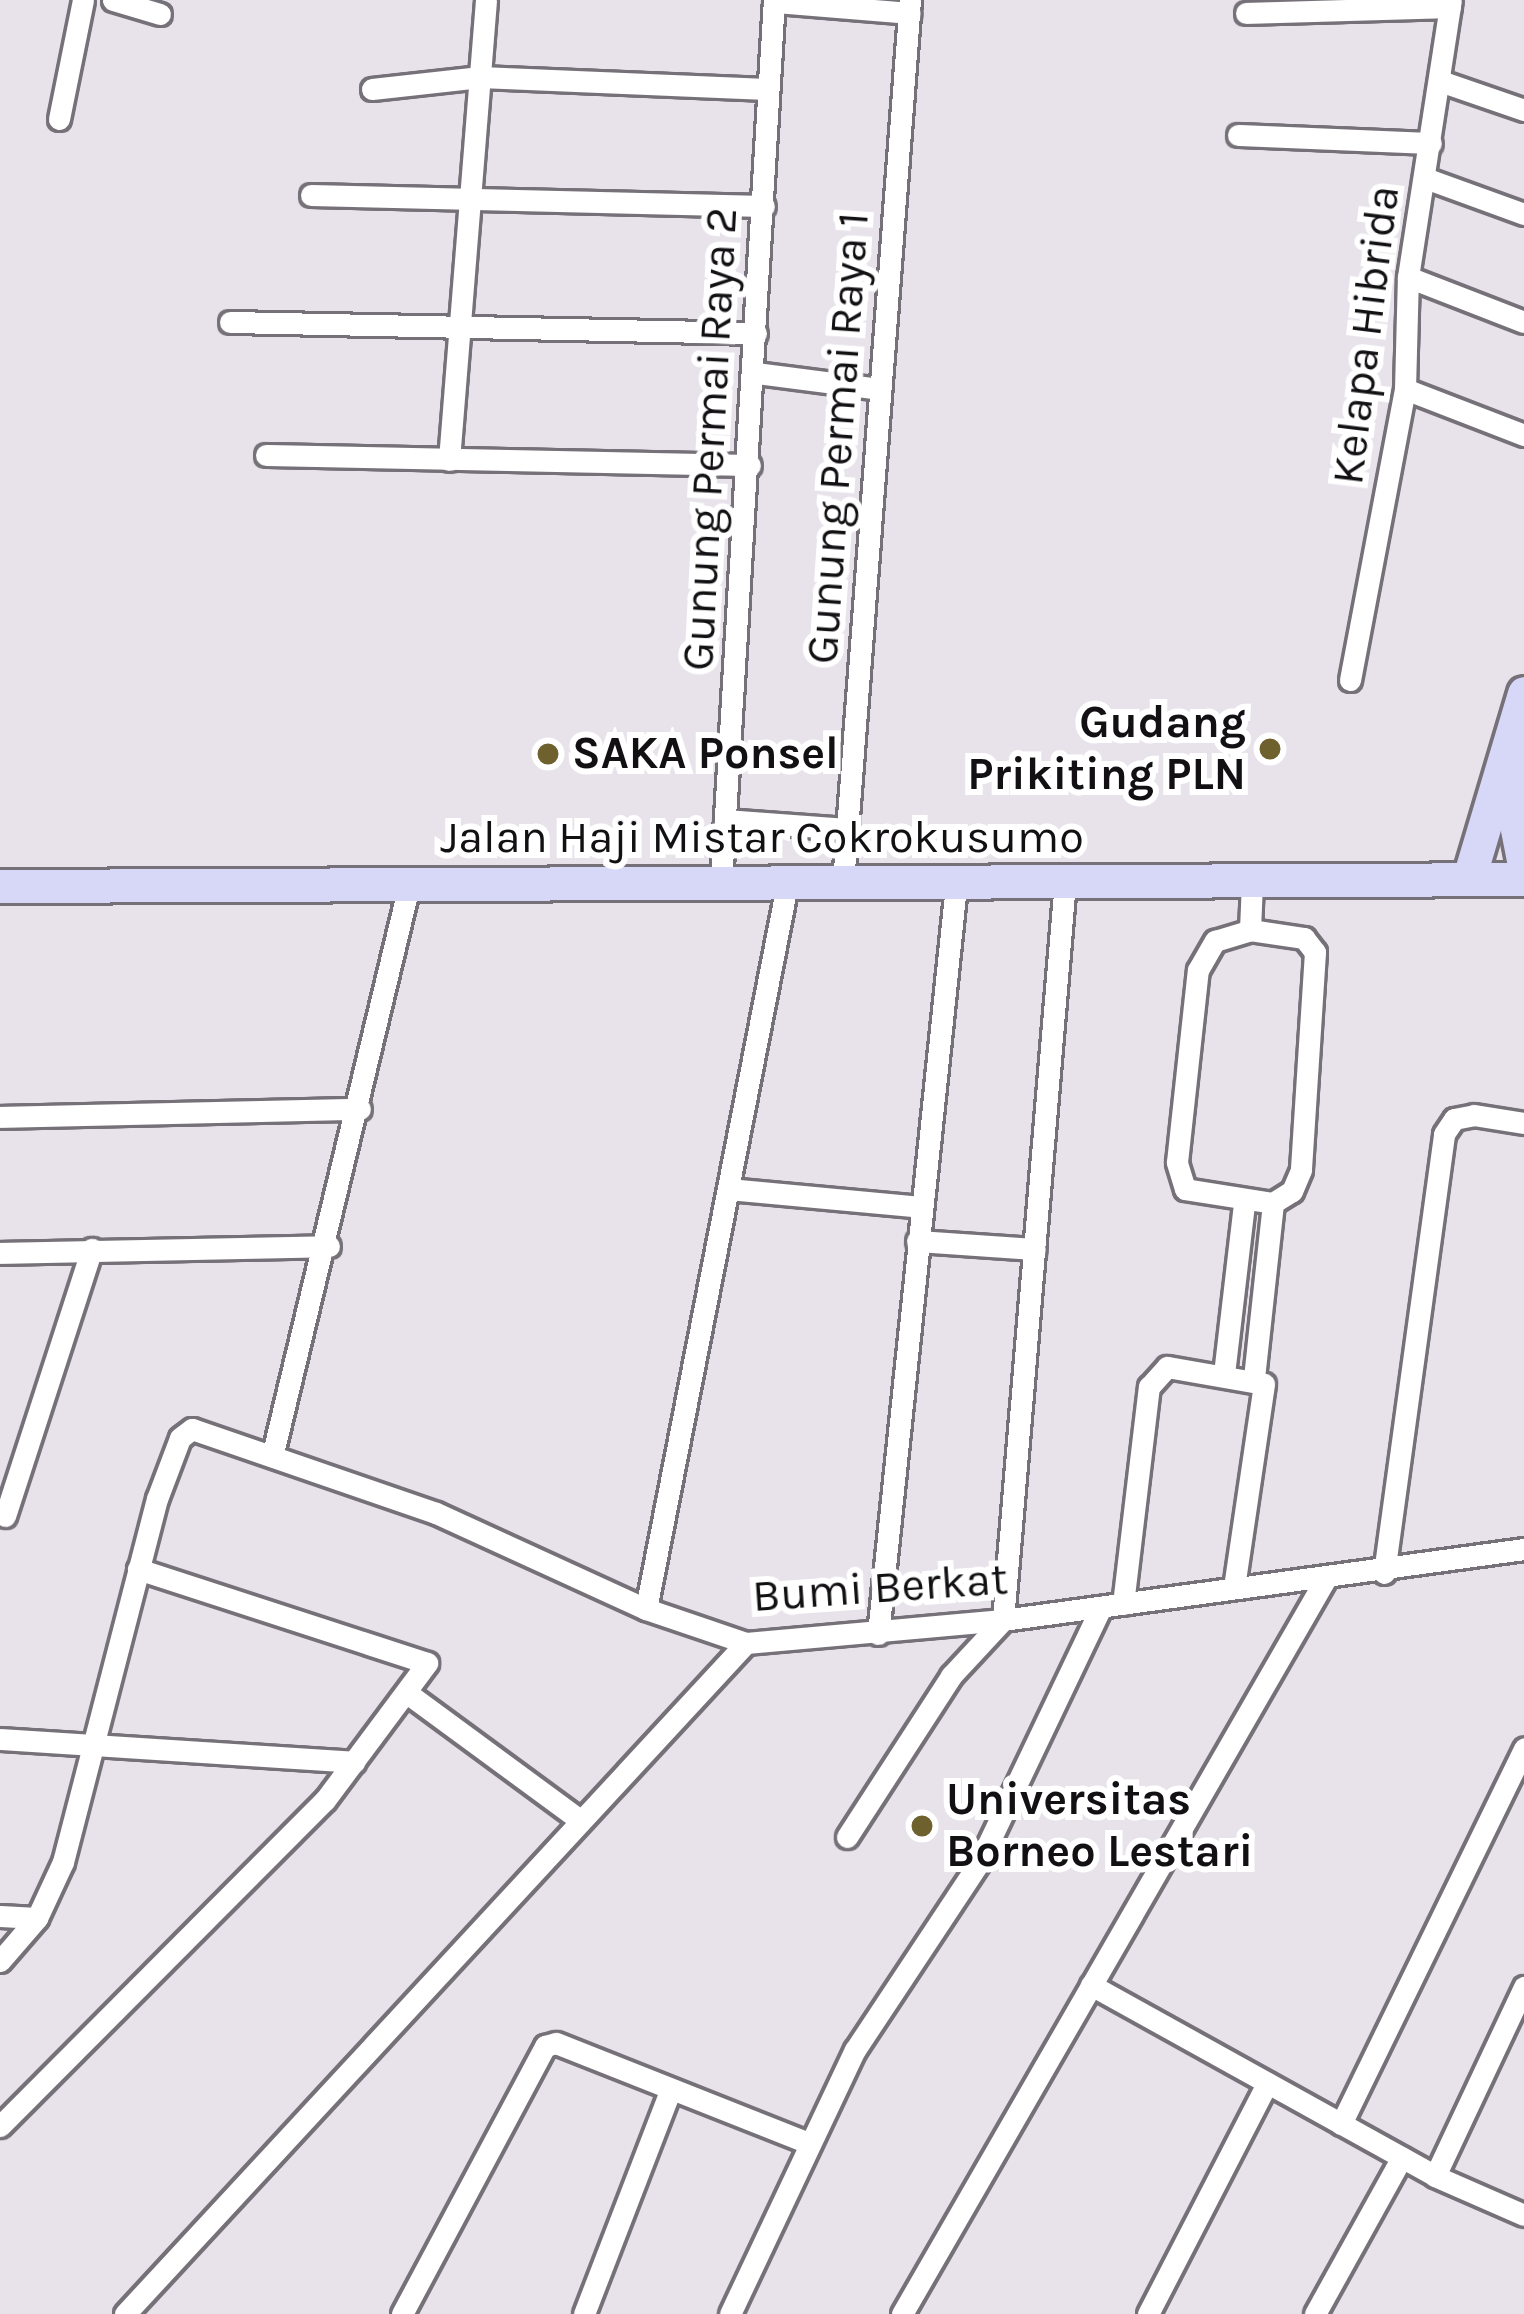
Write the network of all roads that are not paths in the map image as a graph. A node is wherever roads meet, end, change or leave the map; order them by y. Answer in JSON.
{"nodes":[{"id":1,"x":83,"y":0,"type":"edge"},
{"id":2,"x":113,"y":0,"type":"edge"},
{"id":3,"x":486,"y":0,"type":"edge"},
{"id":4,"x":774,"y":1,"type":"edge"},
{"id":5,"x":1451,"y":3,"type":"edge"},
{"id":6,"x":910,"y":7,"type":"edge"},
{"id":7,"x":1246,"y":13,"type":"dead end"},
{"id":8,"x":160,"y":14,"type":"dead end"},
{"id":9,"x":480,"y":76,"type":"junction"},
{"id":10,"x":1440,"y":82,"type":"junction"},
{"id":11,"x":372,"y":89,"type":"dead end"},
{"id":12,"x":767,"y":89,"type":"junction"},
{"id":13,"x":1524,"y":110,"type":"edge"},
{"id":14,"x":58,"y":119,"type":"dead end"},
{"id":15,"x":1238,"y":135,"type":"dead end"},
{"id":16,"x":1430,"y":143,"type":"junction"},
{"id":17,"x":1426,"y":178,"type":"junction"},
{"id":18,"x":311,"y":195,"type":"dead end"},
{"id":19,"x":470,"y":196,"type":"junction"},
{"id":20,"x":764,"y":206,"type":"junction"},
{"id":21,"x":1524,"y":214,"type":"edge"},
{"id":22,"x":1408,"y":277,"type":"junction"},
{"id":23,"x":230,"y":322,"type":"dead end"},
{"id":24,"x":1524,"y":322,"type":"edge"},
{"id":25,"x":460,"y":326,"type":"junction"},
{"id":26,"x":756,"y":334,"type":"junction"},
{"id":27,"x":756,"y":374,"type":"junction"},
{"id":28,"x":880,"y":389,"type":"junction"},
{"id":29,"x":1405,"y":389,"type":"junction"},
{"id":30,"x":1524,"y":435,"type":"edge"},
{"id":31,"x":266,"y":455,"type":"dead end"},
{"id":32,"x":449,"y":460,"type":"junction"},
{"id":33,"x":750,"y":465,"type":"junction"},
{"id":34,"x":1350,"y":680,"type":"dead end"},
{"id":35,"x":1524,"y":693,"type":"edge"},
{"id":36,"x":1524,"y":767,"type":"edge"},
{"id":37,"x":725,"y":820,"type":"junction"},
{"id":38,"x":847,"y":829,"type":"junction"},
{"id":39,"x":1524,"y":865,"type":"edge"},
{"id":40,"x":1469,"y":878,"type":"junction"},
{"id":41,"x":1524,"y":879,"type":"edge"},
{"id":42,"x":1065,"y":882,"type":"junction"},
{"id":43,"x":1252,"y":882,"type":"junction"},
{"id":44,"x":721,"y":883,"type":"junction"},
{"id":45,"x":843,"y":883,"type":"junction"},
{"id":46,"x":409,"y":885,"type":"junction"},
{"id":47,"x":788,"y":885,"type":"junction"},
{"id":48,"x":956,"y":885,"type":"junction"},
{"id":49,"x":0,"y":886,"type":"edge"},
{"id":50,"x":1250,"y":930,"type":"junction"},
{"id":51,"x":360,"y":1109,"type":"junction"},
{"id":52,"x":0,"y":1117,"type":"edge"},
{"id":53,"x":1524,"y":1123,"type":"edge"},
{"id":54,"x":728,"y":1189,"type":"junction"},
{"id":55,"x":1244,"y":1203,"type":"junction"},
{"id":56,"x":1273,"y":1203,"type":"junction"},
{"id":57,"x":921,"y":1207,"type":"junction"},
{"id":58,"x":917,"y":1241,"type":"junction"},
{"id":59,"x":329,"y":1246,"type":"junction"},
{"id":60,"x":92,"y":1249,"type":"junction"},
{"id":61,"x":1035,"y":1249,"type":"junction"},
{"id":62,"x":0,"y":1253,"type":"edge"},
{"id":63,"x":1224,"y":1374,"type":"junction"},
{"id":64,"x":1255,"y":1378,"type":"junction"},
{"id":65,"x":274,"y":1453,"type":"junction"},
{"id":66,"x":5,"y":1516,"type":"dead end"},
{"id":67,"x":1524,"y":1549,"type":"edge"},
{"id":68,"x":138,"y":1569,"type":"junction"},
{"id":69,"x":1384,"y":1573,"type":"junction"},
{"id":70,"x":1325,"y":1580,"type":"junction"},
{"id":71,"x":1234,"y":1587,"type":"junction"},
{"id":72,"x":1112,"y":1606,"type":"junction"},
{"id":73,"x":646,"y":1609,"type":"junction"},
{"id":74,"x":1003,"y":1620,"type":"junction"},
{"id":75,"x":878,"y":1634,"type":"junction"},
{"id":76,"x":746,"y":1643,"type":"junction"},
{"id":77,"x":407,"y":1693,"type":"junction"},
{"id":78,"x":0,"y":1739,"type":"edge"},
{"id":79,"x":1524,"y":1748,"type":"edge"},
{"id":80,"x":86,"y":1749,"type":"junction"},
{"id":81,"x":354,"y":1762,"type":"junction"},
{"id":82,"x":580,"y":1820,"type":"junction"},
{"id":83,"x":848,"y":1837,"type":"dead end"},
{"id":84,"x":0,"y":1916,"type":"edge"},
{"id":85,"x":37,"y":1918,"type":"junction"},
{"id":86,"x":0,"y":1961,"type":"edge"},
{"id":87,"x":1091,"y":1985,"type":"junction"},
{"id":88,"x":1524,"y":1988,"type":"edge"},
{"id":89,"x":1267,"y":2084,"type":"junction"},
{"id":90,"x":671,"y":2089,"type":"junction"},
{"id":91,"x":1341,"y":2124,"type":"junction"},
{"id":92,"x":0,"y":2126,"type":"edge"},
{"id":93,"x":809,"y":2143,"type":"junction"},
{"id":94,"x":1402,"y":2157,"type":"junction"},
{"id":95,"x":1435,"y":2176,"type":"junction"},
{"id":96,"x":1524,"y":2216,"type":"edge"},
{"id":97,"x":125,"y":2314,"type":"edge"},
{"id":98,"x":401,"y":2314,"type":"edge"},
{"id":99,"x":584,"y":2314,"type":"edge"},
{"id":100,"x":730,"y":2314,"type":"edge"},
{"id":101,"x":902,"y":2314,"type":"edge"},
{"id":102,"x":1148,"y":2314,"type":"edge"},
{"id":103,"x":1315,"y":2314,"type":"edge"}],
"edges":[{"from":1,"to":14,"type":"street"},
{"from":2,"to":8,"type":"street"},
{"from":3,"to":9,"type":"street"},
{"from":4,"to":6,"type":"street"},
{"from":4,"to":12,"type":"street","name":"Gunung Permai Raya 2"},
{"from":5,"to":7,"type":"street"},
{"from":5,"to":10,"type":"street","name":"Kelapa Hibrida"},
{"from":6,"to":28,"type":"street","name":"Gunung Permai Raya 1"},
{"from":9,"to":11,"type":"street"},
{"from":9,"to":12,"type":"street"},
{"from":9,"to":19,"type":"street"},
{"from":10,"to":13,"type":"street"},
{"from":10,"to":16,"type":"street","name":"Kelapa Hibrida"},
{"from":12,"to":20,"type":"street","name":"Gunung Permai Raya 2"},
{"from":15,"to":16,"type":"street"},
{"from":16,"to":17,"type":"street","name":"Kelapa Hibrida"},
{"from":17,"to":21,"type":"street"},
{"from":17,"to":22,"type":"street","name":"Kelapa Hibrida"},
{"from":18,"to":19,"type":"street"},
{"from":19,"to":20,"type":"street"},
{"from":19,"to":25,"type":"street"},
{"from":20,"to":26,"type":"street","name":"Gunung Permai Raya 2"},
{"from":22,"to":24,"type":"street"},
{"from":22,"to":29,"type":"street","name":"Kelapa Hibrida"},
{"from":23,"to":25,"type":"street"},
{"from":25,"to":26,"type":"street"},
{"from":25,"to":32,"type":"street"},
{"from":26,"to":27,"type":"street","name":"Gunung Permai Raya 2"},
{"from":27,"to":28,"type":"street"},
{"from":27,"to":33,"type":"street","name":"Gunung Permai Raya 2"},
{"from":28,"to":38,"type":"street","name":"Gunung Permai Raya 1"},
{"from":29,"to":30,"type":"street"},
{"from":29,"to":34,"type":"street","name":"Kelapa Hibrida"},
{"from":31,"to":32,"type":"street"},
{"from":32,"to":33,"type":"street"},
{"from":33,"to":37,"type":"street","name":"Gunung Permai Raya 2"},
{"from":35,"to":40,"type":"main road"},
{"from":36,"to":39,"type":"main road"},
{"from":37,"to":38,"type":"street"},
{"from":37,"to":44,"type":"street","name":"Gunung Permai Raya 2"},
{"from":38,"to":45,"type":"street","name":"Gunung Permai Raya 1"},
{"from":40,"to":41,"type":"main road","name":"Jalan Haji Mistar Cokrokusumo"},
{"from":40,"to":43,"type":"main road","name":"Jalan Haji Mistar Cokrokusumo"},
{"from":42,"to":43,"type":"main road","name":"Jalan Haji Mistar Cokrokusumo"},
{"from":42,"to":48,"type":"main road","name":"Jalan Haji Mistar Cokrokusumo"},
{"from":42,"to":61,"type":"street"},
{"from":43,"to":50,"type":"street"},
{"from":44,"to":46,"type":"main road","name":"Jalan Haji Mistar Cokrokusumo"},
{"from":44,"to":47,"type":"main road","name":"Jalan Haji Mistar Cokrokusumo"},
{"from":45,"to":47,"type":"main road","name":"Jalan Haji Mistar Cokrokusumo"},
{"from":45,"to":48,"type":"main road","name":"Jalan Haji Mistar Cokrokusumo"},
{"from":46,"to":49,"type":"main road","name":"Jalan Haji Mistar Cokrokusumo"},
{"from":46,"to":51,"type":"street"},
{"from":47,"to":54,"type":"street"},
{"from":48,"to":57,"type":"street"},
{"from":50,"to":55,"type":"street"},
{"from":50,"to":56,"type":"street"},
{"from":51,"to":52,"type":"street"},
{"from":51,"to":59,"type":"street"},
{"from":53,"to":69,"type":"street"},
{"from":54,"to":57,"type":"street"},
{"from":54,"to":73,"type":"street"},
{"from":55,"to":56,"type":"street"},
{"from":55,"to":63,"type":"street"},
{"from":56,"to":64,"type":"street"},
{"from":57,"to":58,"type":"street"},
{"from":58,"to":61,"type":"street"},
{"from":58,"to":75,"type":"street"},
{"from":59,"to":60,"type":"street"},
{"from":59,"to":65,"type":"street"},
{"from":60,"to":62,"type":"street"},
{"from":60,"to":66,"type":"street"},
{"from":61,"to":74,"type":"street"},
{"from":63,"to":64,"type":"street"},
{"from":63,"to":72,"type":"street"},
{"from":64,"to":71,"type":"street"},
{"from":65,"to":68,"type":"street","name":"Bumi Berkat"},
{"from":65,"to":73,"type":"street","name":"Bumi Berkat"},
{"from":67,"to":69,"type":"street","name":"Bumi Berkat"},
{"from":68,"to":77,"type":"street"},
{"from":68,"to":80,"type":"street"},
{"from":69,"to":70,"type":"street","name":"Bumi Berkat"},
{"from":70,"to":71,"type":"street","name":"Bumi Berkat"},
{"from":70,"to":87,"type":"street"},
{"from":71,"to":72,"type":"street","name":"Bumi Berkat"},
{"from":72,"to":74,"type":"street","name":"Bumi Berkat"},
{"from":72,"to":93,"type":"street"},
{"from":73,"to":76,"type":"street","name":"Bumi Berkat"},
{"from":74,"to":75,"type":"street","name":"Bumi Berkat"},
{"from":74,"to":83,"type":"street"},
{"from":75,"to":76,"type":"street","name":"Bumi Berkat"},
{"from":76,"to":82,"type":"street"},
{"from":77,"to":81,"type":"street"},
{"from":77,"to":82,"type":"street"},
{"from":78,"to":80,"type":"street"},
{"from":79,"to":91,"type":"street"},
{"from":80,"to":81,"type":"street"},
{"from":80,"to":85,"type":"street"},
{"from":81,"to":92,"type":"street"},
{"from":82,"to":97,"type":"street"},
{"from":84,"to":85,"type":"street"},
{"from":85,"to":86,"type":"street"},
{"from":87,"to":89,"type":"street"},
{"from":87,"to":101,"type":"street"},
{"from":88,"to":95,"type":"street"},
{"from":89,"to":91,"type":"street"},
{"from":89,"to":102,"type":"street"},
{"from":90,"to":93,"type":"street"},
{"from":90,"to":98,"type":"street"},
{"from":90,"to":99,"type":"street"},
{"from":91,"to":94,"type":"street"},
{"from":93,"to":100,"type":"street"},
{"from":94,"to":95,"type":"street"},
{"from":94,"to":103,"type":"street"},
{"from":95,"to":96,"type":"street"}]}
